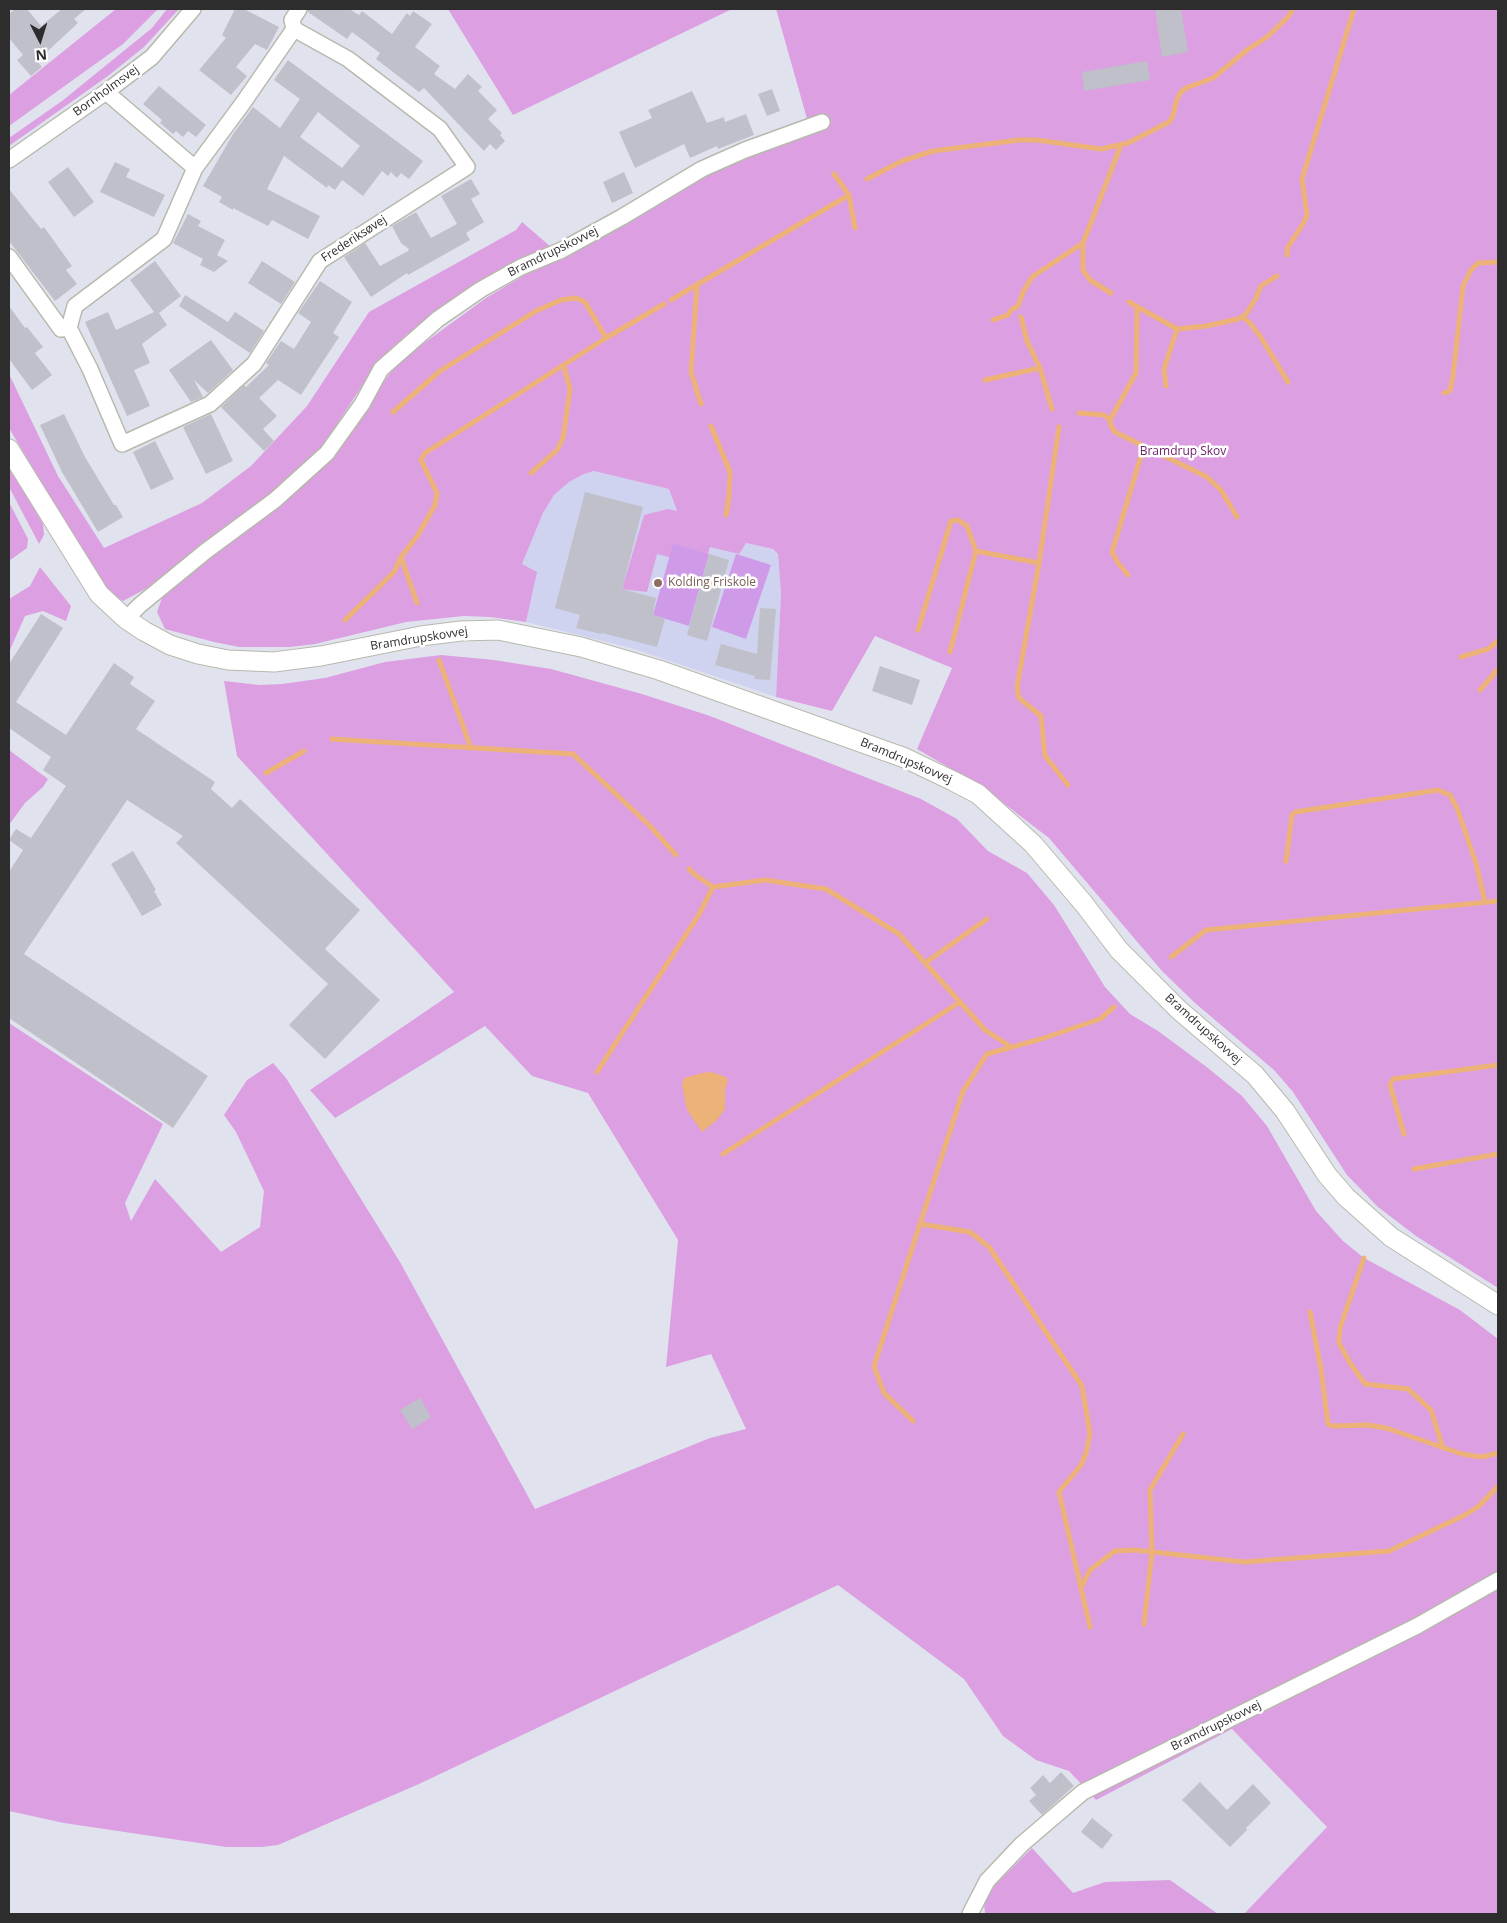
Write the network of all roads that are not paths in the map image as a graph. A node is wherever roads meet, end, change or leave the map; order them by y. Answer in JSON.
{"nodes":[{"id":1,"x":193,"y":9,"type":"edge"},
{"id":2,"x":299,"y":9,"type":"edge"},
{"id":3,"x":294,"y":28,"type":"junction"},
{"id":4,"x":106,"y":92,"type":"junction"},
{"id":5,"x":822,"y":122,"type":"dead end"},
{"id":6,"x":9,"y":160,"type":"edge"},
{"id":7,"x":195,"y":168,"type":"junction"},
{"id":8,"x":9,"y":257,"type":"edge"},
{"id":9,"x":69,"y":328,"type":"junction"},
{"id":10,"x":9,"y":449,"type":"edge"},
{"id":11,"x":126,"y":619,"type":"junction"},
{"id":12,"x":1498,"y":1305,"type":"edge"},
{"id":13,"x":1498,"y":1580,"type":"edge"},
{"id":14,"x":970,"y":1914,"type":"edge"}],
"edges":[{"from":1,"to":4,"type":"street","name":"Bornholmsvej"},
{"from":2,"to":3,"type":"street"},
{"from":3,"to":7,"type":"street"},
{"from":3,"to":9,"type":"street","name":"Frederiksøvej"},
{"from":4,"to":6,"type":"street","name":"Bornholmsvej"},
{"from":4,"to":7,"type":"street"},
{"from":5,"to":11,"type":"street","name":"Bramdrupskovvej"},
{"from":7,"to":9,"type":"street"},
{"from":8,"to":9,"type":"street","name":"Frederiksøvej"},
{"from":10,"to":11,"type":"street","name":"Bramdrupskovvej"},
{"from":11,"to":12,"type":"street","name":"Bramdrupskovvej"},
{"from":13,"to":14,"type":"street","name":"Bramdrupskovvej"}]}
